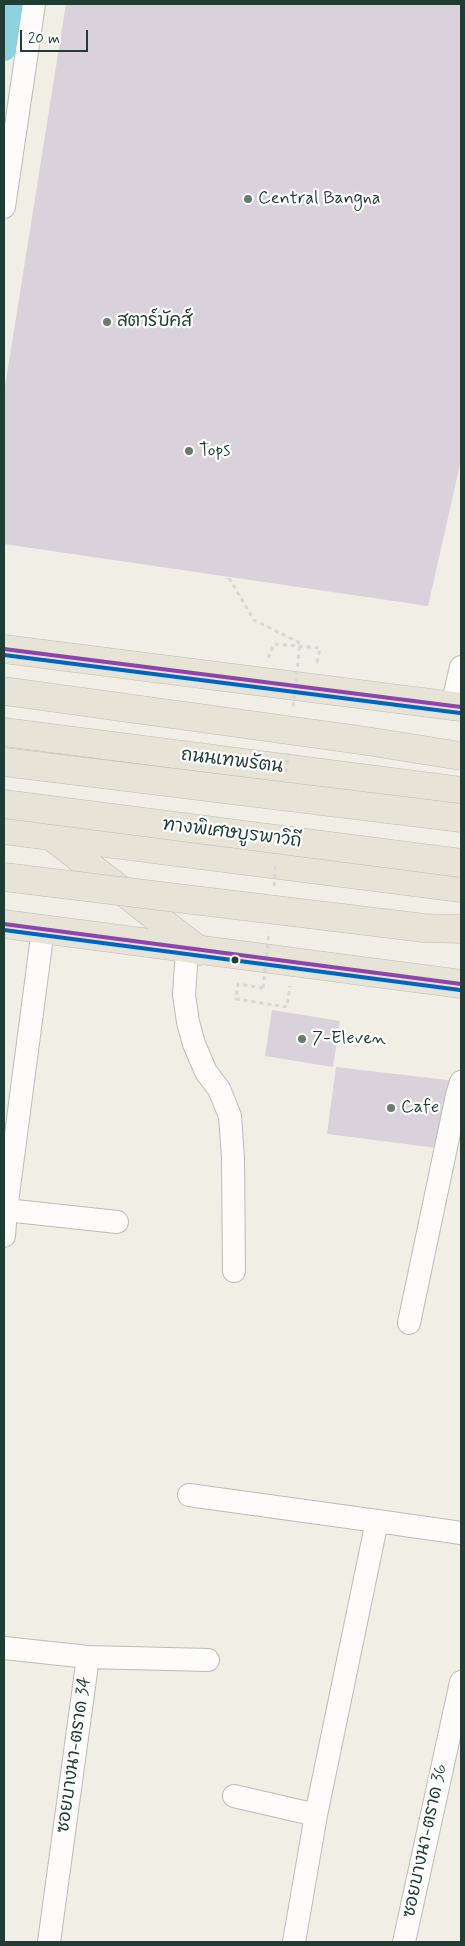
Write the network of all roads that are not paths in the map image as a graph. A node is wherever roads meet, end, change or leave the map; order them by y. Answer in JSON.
{"nodes":[{"id":1,"x":34,"y":4,"type":"edge"},
{"id":2,"x":4,"y":207,"type":"edge"},
{"id":3,"x":4,"y":649,"type":"edge"},
{"id":4,"x":461,"y":667,"type":"edge"},
{"id":5,"x":4,"y":691,"type":"edge"},
{"id":6,"x":457,"y":707,"type":"edge"},
{"id":7,"x":4,"y":732,"type":"edge"},
{"id":8,"x":461,"y":756,"type":"edge"},
{"id":9,"x":4,"y":762,"type":"edge"},
{"id":10,"x":461,"y":791,"type":"edge"},
{"id":11,"x":4,"y":804,"type":"edge"},
{"id":12,"x":461,"y":818,"type":"edge"},
{"id":13,"x":4,"y":830,"type":"edge"},
{"id":14,"x":52,"y":837,"type":"junction"},
{"id":15,"x":461,"y":863,"type":"edge"},
{"id":16,"x":4,"y":877,"type":"edge"},
{"id":17,"x":461,"y":888,"type":"edge"},
{"id":18,"x":4,"y":924,"type":"edge"},
{"id":19,"x":461,"y":929,"type":"edge"},
{"id":20,"x":43,"y":930,"type":"junction"},
{"id":21,"x":194,"y":950,"type":"junction"},
{"id":22,"x":461,"y":984,"type":"edge"},
{"id":23,"x":461,"y":1082,"type":"edge"},
{"id":24,"x":6,"y":1210,"type":"junction"},
{"id":25,"x":117,"y":1222,"type":"dead end"},
{"id":26,"x":4,"y":1236,"type":"edge"},
{"id":27,"x":234,"y":1271,"type":"dead end"},
{"id":28,"x":409,"y":1323,"type":"dead end"},
{"id":29,"x":189,"y":1495,"type":"dead end"},
{"id":30,"x":377,"y":1520,"type":"junction"},
{"id":31,"x":461,"y":1533,"type":"edge"},
{"id":32,"x":4,"y":1648,"type":"edge"},
{"id":33,"x":88,"y":1657,"type":"junction"},
{"id":34,"x":208,"y":1660,"type":"dead end"},
{"id":35,"x":461,"y":1682,"type":"edge"},
{"id":36,"x":234,"y":1796,"type":"dead end"},
{"id":37,"x":316,"y":1815,"type":"junction"},
{"id":38,"x":49,"y":1942,"type":"edge"},
{"id":39,"x":294,"y":1942,"type":"edge"},
{"id":40,"x":404,"y":1942,"type":"edge"}],
"edges":[{"from":1,"to":2,"type":"street"},
{"from":3,"to":6,"type":"main road"},
{"from":4,"to":6,"type":"street"},
{"from":5,"to":8,"type":"main road","bridge":true},
{"from":7,"to":10,"type":"main road","name":"ถนนเทพรัตน"},
{"from":9,"to":12,"type":"main road","bridge":true},
{"from":11,"to":15,"type":"main road","name":"ทางพิเศษบูรพาวิถี","bridge":true},
{"from":13,"to":14,"type":"main road"},
{"from":14,"to":17,"type":"main road"},
{"from":14,"to":21,"type":"main road"},
{"from":16,"to":19,"type":"main road","bridge":true},
{"from":18,"to":20,"type":"main road"},
{"from":20,"to":21,"type":"main road"},
{"from":20,"to":24,"type":"street"},
{"from":21,"to":22,"type":"main road"},
{"from":21,"to":27,"type":"street"},
{"from":23,"to":28,"type":"street"},
{"from":24,"to":25,"type":"street"},
{"from":24,"to":26,"type":"street"},
{"from":29,"to":30,"type":"street"},
{"from":30,"to":31,"type":"street"},
{"from":30,"to":37,"type":"street"},
{"from":32,"to":33,"type":"street"},
{"from":33,"to":34,"type":"street","name":"ซอยบางนา-ตราด 34"},
{"from":33,"to":38,"type":"street","name":"ซอยบางนา-ตราด 34"},
{"from":35,"to":40,"type":"street","name":"ซอยบางนา-ตราด 36"},
{"from":36,"to":37,"type":"street"},
{"from":37,"to":39,"type":"street"}]}
